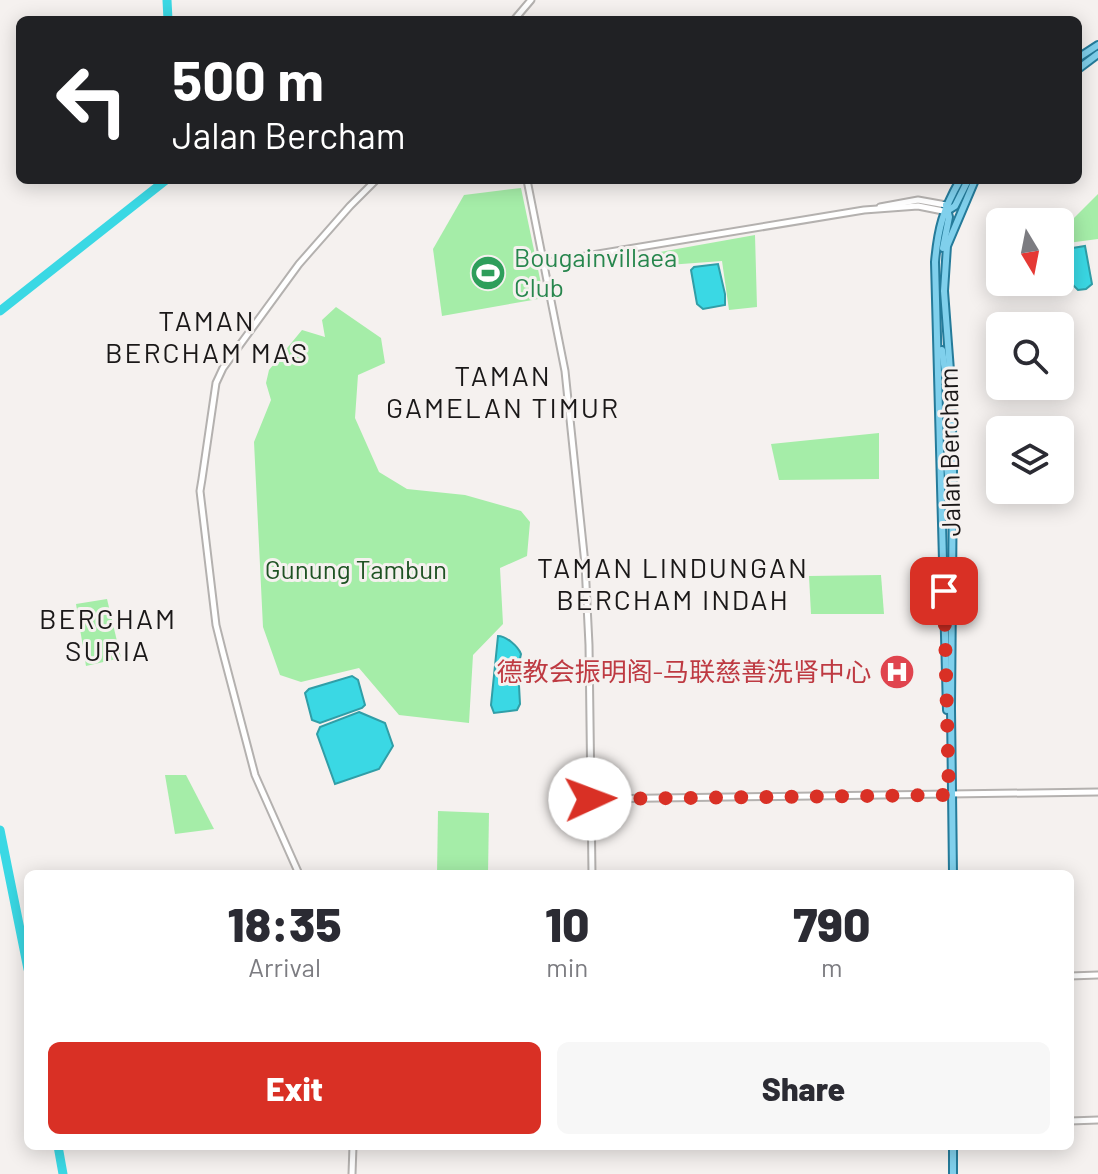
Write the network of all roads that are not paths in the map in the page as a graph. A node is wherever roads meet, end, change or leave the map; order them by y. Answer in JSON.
{"nodes":[{"id":1,"x":531,"y":0,"type":"edge"},
{"id":2,"x":517,"y":16,"type":"edge"},
{"id":3,"x":372,"y":184,"type":"edge"},
{"id":4,"x":528,"y":184,"type":"edge"},
{"id":5,"x":958,"y":184,"type":"edge"},
{"id":6,"x":966,"y":184,"type":"edge"},
{"id":7,"x":973,"y":184,"type":"edge"},
{"id":8,"x":946,"y":209,"type":"junction"},
{"id":9,"x":543,"y":263,"type":"junction"},
{"id":10,"x":945,"y":263,"type":"junction"},
{"id":11,"x":937,"y":335,"type":"junction"},
{"id":12,"x":951,"y":384,"type":"junction"},
{"id":13,"x":942,"y":460,"type":"junction"},
{"id":14,"x":952,"y":515,"type":"junction"},
{"id":15,"x":1098,"y":792,"type":"edge"},
{"id":16,"x":950,"y":795,"type":"junction"},
{"id":17,"x":590,"y":799,"type":"junction"},
{"id":18,"x":297,"y":870,"type":"edge"},
{"id":19,"x":592,"y":870,"type":"edge"},
{"id":20,"x":951,"y":870,"type":"edge"},
{"id":21,"x":1098,"y":975,"type":"edge"},
{"id":22,"x":1074,"y":976,"type":"edge"},
{"id":23,"x":1096,"y":1120,"type":"edge"},
{"id":24,"x":1074,"y":1121,"type":"edge"},
{"id":25,"x":353,"y":1150,"type":"edge"},
{"id":26,"x":955,"y":1150,"type":"edge"},
{"id":27,"x":352,"y":1174,"type":"edge"},
{"id":28,"x":955,"y":1174,"type":"edge"}],
"edges":[{"from":1,"to":2,"type":"street"},
{"from":3,"to":18,"type":"street"},
{"from":4,"to":9,"type":"street"},
{"from":5,"to":8,"type":"main road","name":"Jalan Bercham"},
{"from":6,"to":8,"type":"main road"},
{"from":7,"to":10,"type":"main road","name":"Jalan Bercham"},
{"from":8,"to":9,"type":"street"},
{"from":8,"to":10,"type":"main road"},
{"from":8,"to":11,"type":"main road","name":"Jalan Bercham"},
{"from":9,"to":17,"type":"street"},
{"from":10,"to":12,"type":"main road","name":"Jalan Bercham"},
{"from":11,"to":12,"type":"main road"},
{"from":11,"to":13,"type":"main road","name":"Jalan Bercham"},
{"from":12,"to":14,"type":"main road","name":"Jalan Bercham"},
{"from":13,"to":14,"type":"main road"},
{"from":13,"to":16,"type":"main road","name":"Jalan Bercham"},
{"from":14,"to":16,"type":"main road","name":"Jalan Bercham"},
{"from":15,"to":16,"type":"street"},
{"from":16,"to":17,"type":"street"},
{"from":16,"to":20,"type":"main road","name":"Jalan Bercham"},
{"from":17,"to":19,"type":"street"},
{"from":21,"to":22,"type":"street"},
{"from":23,"to":24,"type":"street"},
{"from":25,"to":27,"type":"street"},
{"from":26,"to":28,"type":"main road"}]}
